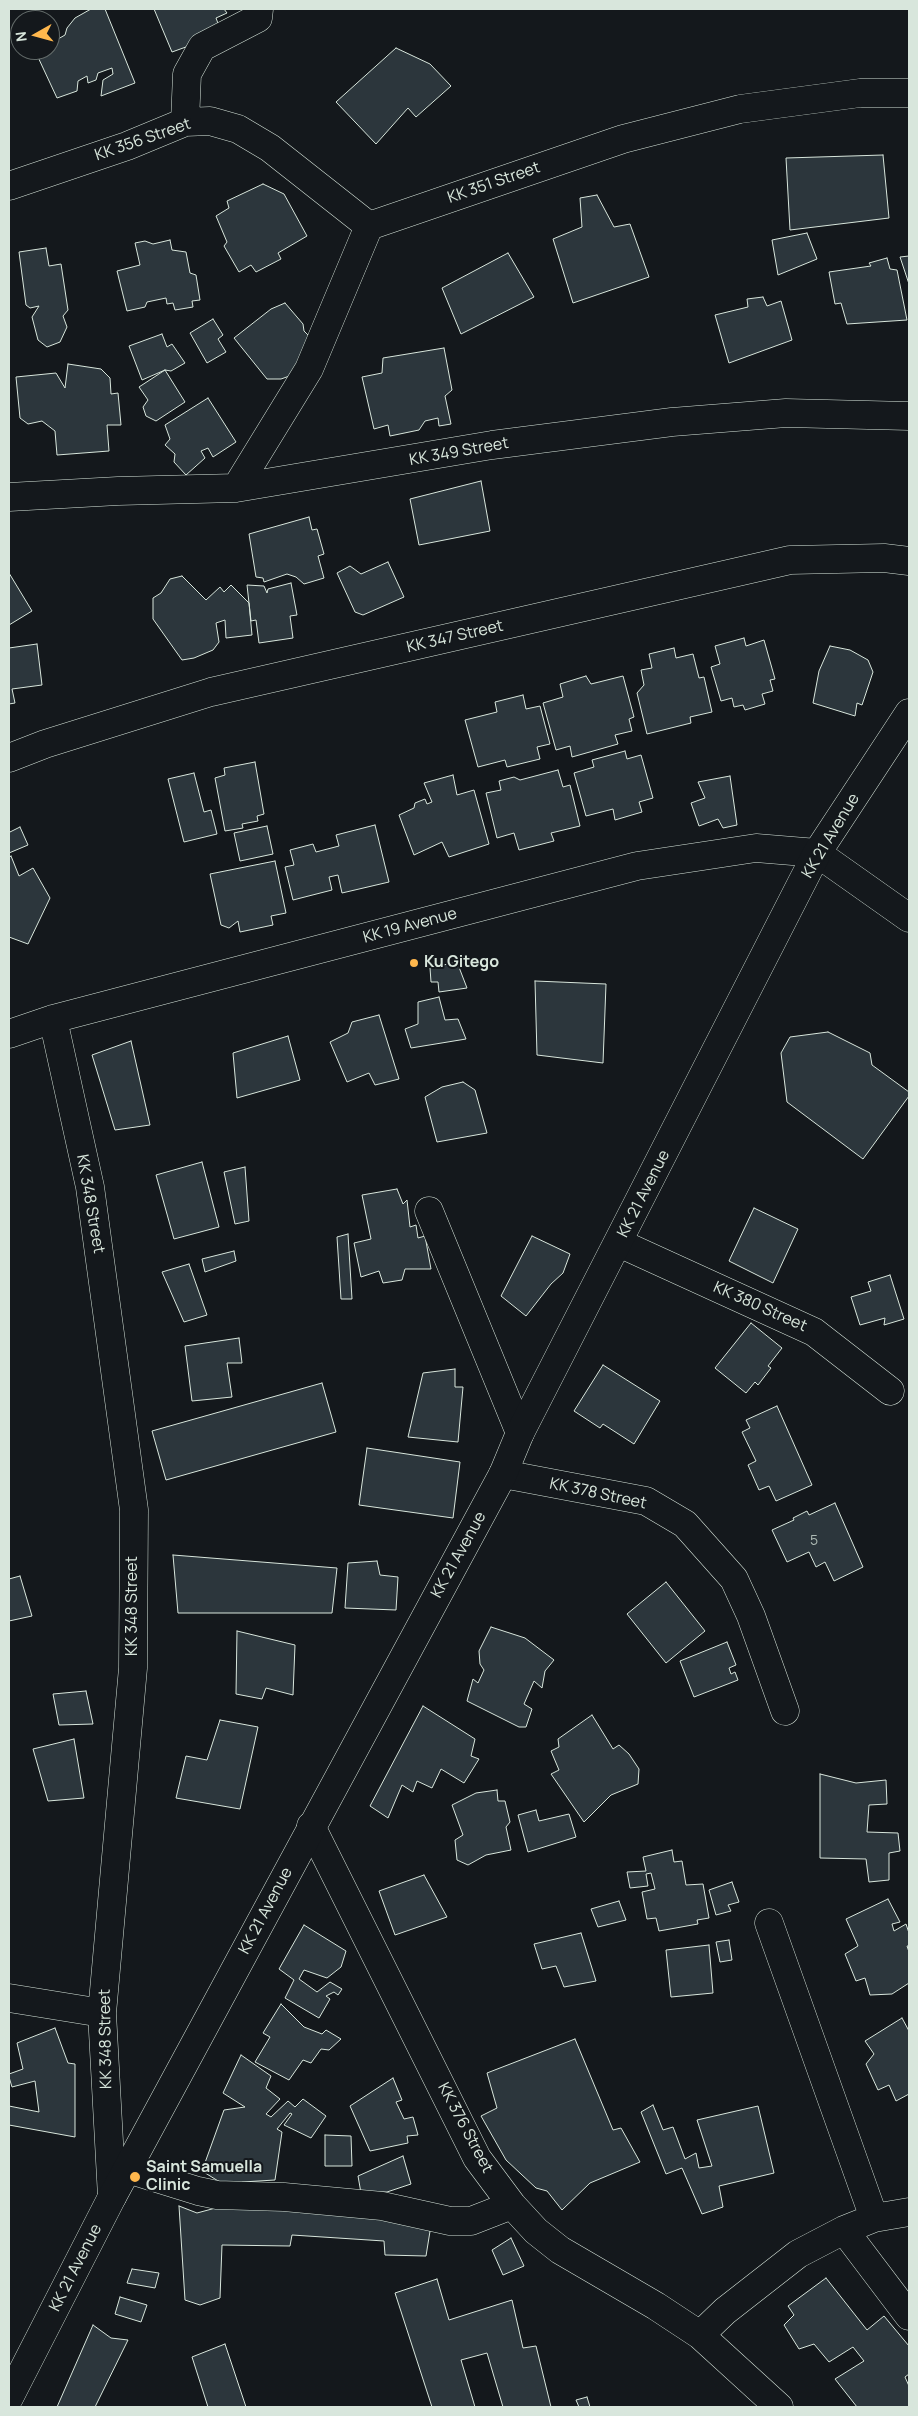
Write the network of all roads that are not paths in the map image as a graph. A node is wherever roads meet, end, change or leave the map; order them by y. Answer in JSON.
{"nodes":[{"id":1,"x":259,"y":9,"type":"edge"},
{"id":2,"x":909,"y":93,"type":"edge"},
{"id":3,"x":185,"y":122,"type":"junction"},
{"id":4,"x":9,"y":186,"type":"edge"},
{"id":5,"x":369,"y":226,"type":"junction"},
{"id":6,"x":909,"y":416,"type":"edge"},
{"id":7,"x":236,"y":488,"type":"junction"},
{"id":8,"x":9,"y":497,"type":"edge"},
{"id":9,"x":909,"y":561,"type":"edge"},
{"id":10,"x":909,"y":713,"type":"edge"},
{"id":11,"x":9,"y":758,"type":"edge"},
{"id":12,"x":818,"y":854,"type":"junction"},
{"id":13,"x":909,"y":918,"type":"edge"},
{"id":14,"x":53,"y":1019,"type":"junction"},
{"id":15,"x":9,"y":1034,"type":"edge"},
{"id":16,"x":429,"y":1211,"type":"dead end"},
{"id":17,"x":619,"y":1243,"type":"junction"},
{"id":18,"x":890,"y":1391,"type":"dead end"},
{"id":19,"x":520,"y":1434,"type":"junction"},
{"id":20,"x":502,"y":1474,"type":"junction"},
{"id":21,"x":785,"y":1711,"type":"dead end"},
{"id":22,"x":311,"y":1826,"type":"junction"},
{"id":23,"x":769,"y":1923,"type":"dead end"},
{"id":24,"x":9,"y":1998,"type":"edge"},
{"id":25,"x":102,"y":2013,"type":"junction"},
{"id":26,"x":127,"y":2169,"type":"junction"},
{"id":27,"x":112,"y":2197,"type":"junction"},
{"id":28,"x":512,"y":2205,"type":"junction"},
{"id":29,"x":909,"y":2212,"type":"edge"},
{"id":30,"x":874,"y":2218,"type":"junction"},
{"id":31,"x":844,"y":2230,"type":"junction"},
{"id":32,"x":909,"y":2316,"type":"edge"},
{"id":33,"x":700,"y":2335,"type":"junction"},
{"id":34,"x":9,"y":2398,"type":"edge"},
{"id":35,"x":780,"y":2407,"type":"edge"}],
"edges":[{"from":1,"to":3,"type":"street"},
{"from":2,"to":5,"type":"street","name":"KK 351 Street"},
{"from":3,"to":4,"type":"street","name":"KK 356 Street"},
{"from":3,"to":5,"type":"street","name":"KK 356 Street"},
{"from":5,"to":7,"type":"street"},
{"from":6,"to":7,"type":"street","name":"KK 349 Street"},
{"from":7,"to":8,"type":"street","name":"KK 349 Street"},
{"from":9,"to":11,"type":"street","name":"KK 347 Street"},
{"from":10,"to":12,"type":"street","name":"KK 21 Avenue"},
{"from":12,"to":13,"type":"street"},
{"from":12,"to":14,"type":"street","name":"KK 19 Avenue"},
{"from":12,"to":17,"type":"street","name":"KK 21 Avenue"},
{"from":14,"to":15,"type":"street","name":"KK 19 Avenue"},
{"from":14,"to":25,"type":"street","name":"KK 348 Street"},
{"from":16,"to":19,"type":"street"},
{"from":17,"to":18,"type":"street","name":"KK 380 Street"},
{"from":17,"to":19,"type":"street","name":"KK 21 Avenue"},
{"from":19,"to":20,"type":"street","name":"KK 21 Avenue"},
{"from":20,"to":21,"type":"street","name":"KK 378 Street"},
{"from":20,"to":22,"type":"street","name":"KK 21 Avenue"},
{"from":22,"to":26,"type":"street","name":"KK 21 Avenue"},
{"from":22,"to":28,"type":"street","name":"KK 376 Street"},
{"from":23,"to":30,"type":"street"},
{"from":24,"to":25,"type":"street"},
{"from":25,"to":27,"type":"street","name":"KK 348 Street"},
{"from":26,"to":27,"type":"street","name":"KK 21 Avenue"},
{"from":26,"to":28,"type":"street"},
{"from":27,"to":34,"type":"street","name":"KK 21 Avenue"},
{"from":28,"to":33,"type":"street","name":"KK 376 Street"},
{"from":29,"to":30,"type":"street"},
{"from":30,"to":31,"type":"street"},
{"from":31,"to":32,"type":"street"},
{"from":31,"to":33,"type":"street"},
{"from":33,"to":35,"type":"street","name":"KK 376 Street"}]}
